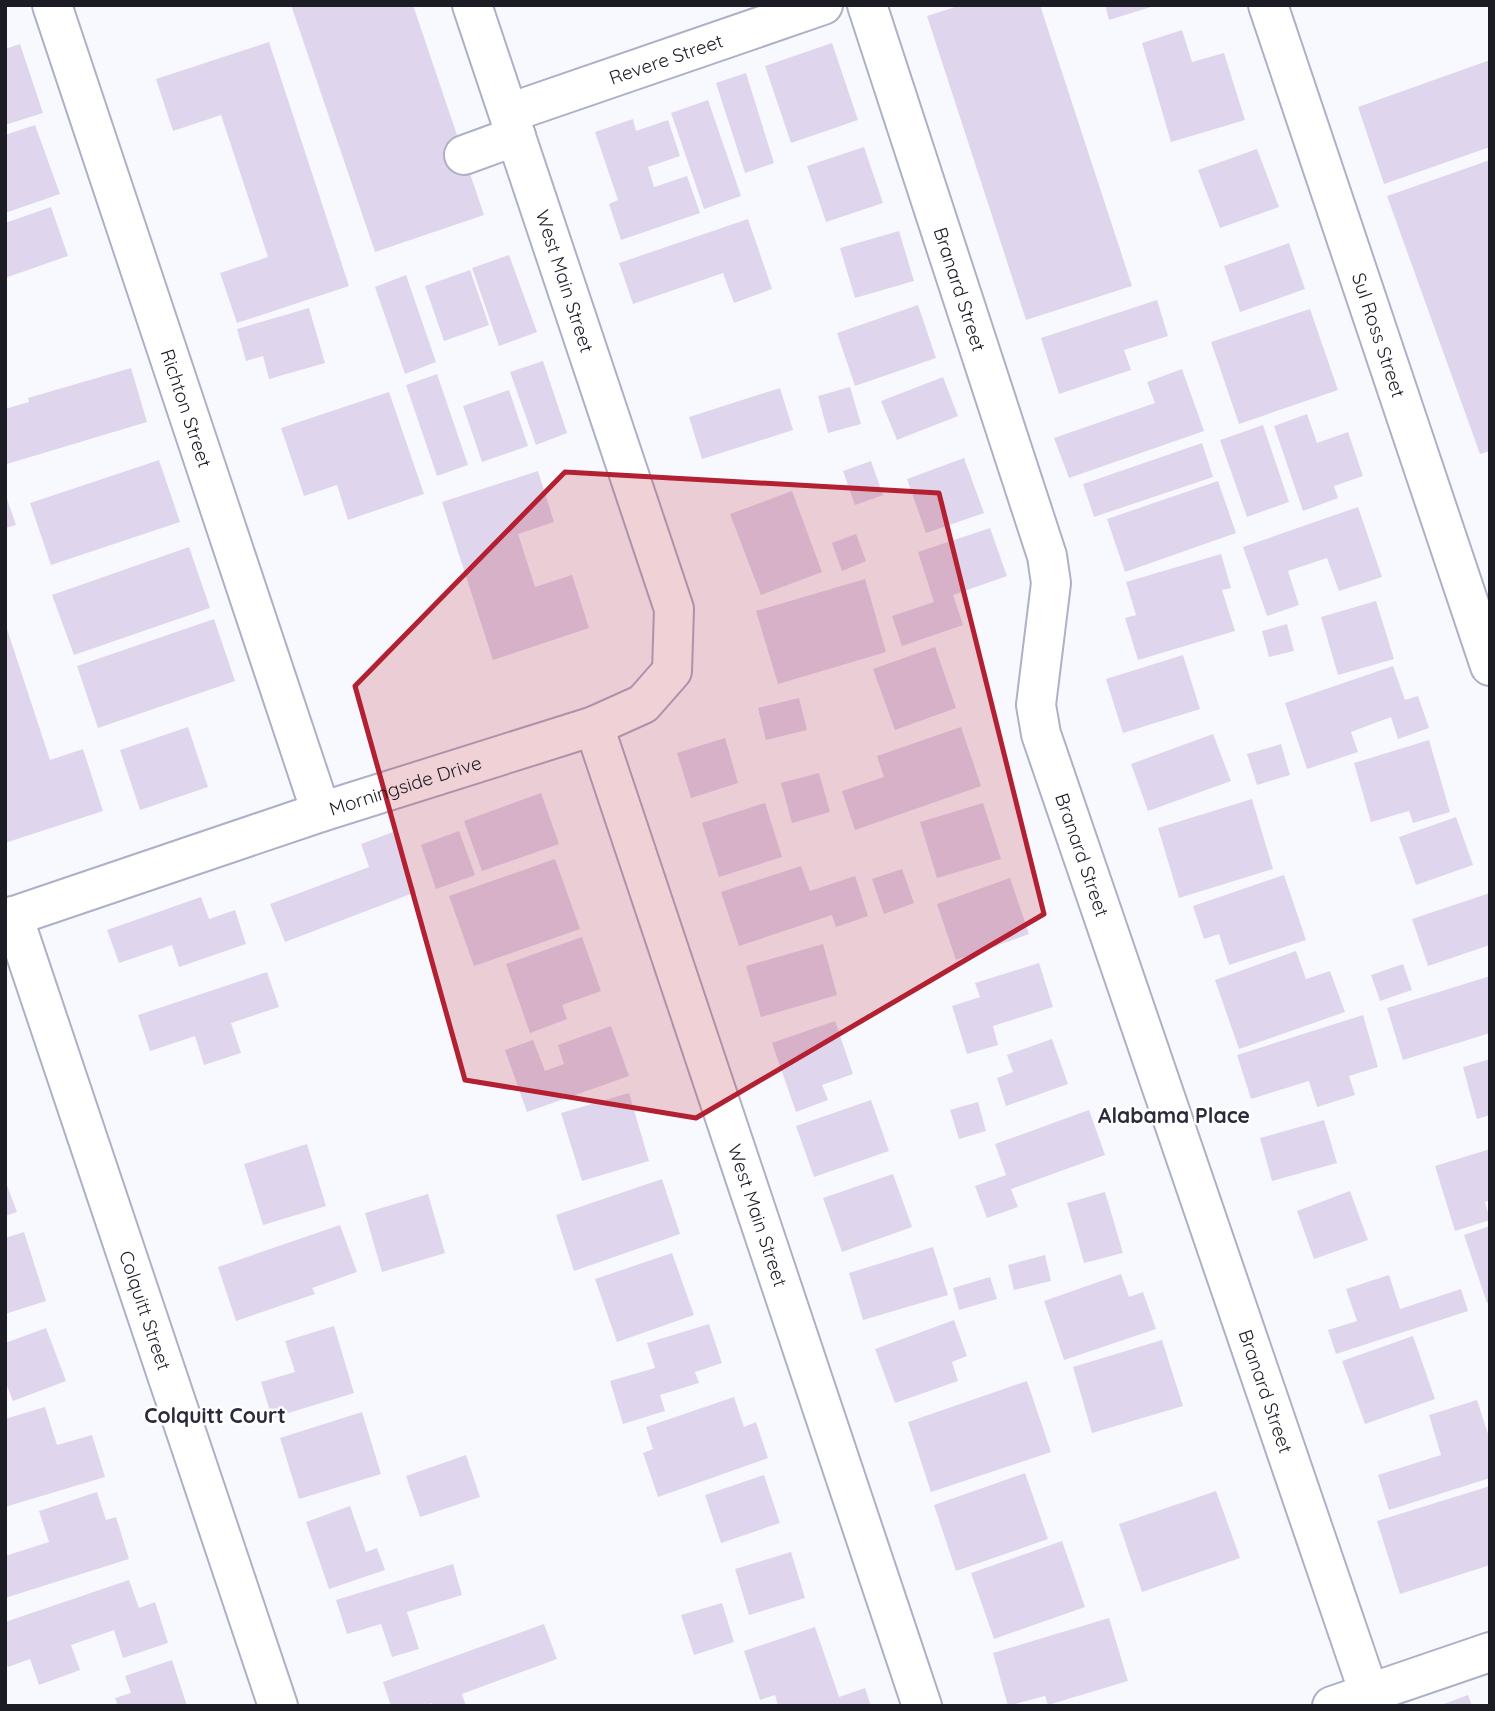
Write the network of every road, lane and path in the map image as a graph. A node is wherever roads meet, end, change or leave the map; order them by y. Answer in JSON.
{"nodes":[{"id":1,"x":52,"y":5,"type":"edge"},
{"id":2,"x":472,"y":5,"type":"edge"},
{"id":3,"x":823,"y":5,"type":"edge"},
{"id":4,"x":867,"y":5,"type":"edge"},
{"id":5,"x":1268,"y":5,"type":"edge"},
{"id":6,"x":513,"y":125,"type":"junction"},
{"id":7,"x":464,"y":156,"type":"dead end"},
{"id":8,"x":657,"y":557,"type":"joint"},
{"id":9,"x":1490,"y":666,"type":"edge"},
{"id":10,"x":594,"y":726,"type":"junction"},
{"id":11,"x":321,"y":812,"type":"junction"},
{"id":12,"x":9,"y":918,"type":"edge"},
{"id":13,"x":1490,"y":1653,"type":"edge"},
{"id":14,"x":1344,"y":1702,"type":"edge"},
{"id":15,"x":278,"y":1706,"type":"edge"},
{"id":16,"x":922,"y":1706,"type":"edge"}],
"edges":[{"from":1,"to":11,"type":"street","name":"Richton Street"},
{"from":2,"to":6,"type":"street","name":"West Main Street"},
{"from":3,"to":6,"type":"street","name":"Revere Street"},
{"from":4,"to":14,"type":"street","name":"Branard Street"},
{"from":5,"to":9,"type":"street","name":"Sul Ross Street"},
{"from":6,"to":7,"type":"street","name":"Revere Street"},
{"from":6,"to":8,"type":"street","name":"West Main Street"},
{"from":8,"to":10,"type":"street","name":"Morningside Drive"},
{"from":10,"to":11,"type":"street","name":"Morningside Drive"},
{"from":10,"to":16,"type":"street","name":"West Main Street"},
{"from":11,"to":12,"type":"street","name":"Morningside Drive"},
{"from":12,"to":15,"type":"street","name":"Colquitt Street"},
{"from":13,"to":14,"type":"street"}]}
